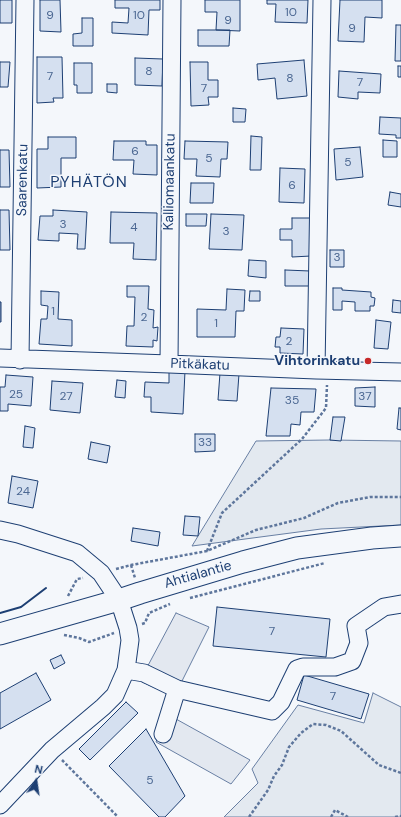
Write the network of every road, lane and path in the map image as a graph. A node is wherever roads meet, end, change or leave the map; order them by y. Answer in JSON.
{"nodes":[{"id":1,"x":25,"y":0,"type":"edge"},
{"id":2,"x":172,"y":0,"type":"edge"},
{"id":3,"x":322,"y":0,"type":"edge"},
{"id":4,"x":0,"y":358,"type":"edge"},
{"id":5,"x":20,"y":360,"type":"junction"},
{"id":6,"x":169,"y":364,"type":"junction"},
{"id":7,"x":322,"y":370,"type":"junction"},
{"id":8,"x":401,"y":372,"type":"edge"},
{"id":9,"x":401,"y":497,"type":"edge"},
{"id":10,"x":0,"y":530,"type":"edge"},
{"id":11,"x":401,"y":536,"type":"edge"},
{"id":12,"x":207,"y":551,"type":"junction"},
{"id":13,"x":331,"y":562,"type":"dead end"},
{"id":14,"x":131,"y":565,"type":"dead end"},
{"id":15,"x":188,"y":599,"type":"dead end"},
{"id":16,"x":119,"y":600,"type":"junction"},
{"id":17,"x":173,"y":602,"type":"dead end"},
{"id":18,"x":401,"y":604,"type":"edge"},
{"id":19,"x":128,"y":628,"type":"junction"},
{"id":20,"x":0,"y":634,"type":"edge"},
{"id":21,"x":62,"y":635,"type":"dead end"},
{"id":22,"x":126,"y":670,"type":"junction"},
{"id":23,"x":177,"y":688,"type":"junction"},
{"id":24,"x":163,"y":734,"type":"dead end"},
{"id":25,"x":52,"y":750,"type":"junction"},
{"id":26,"x":401,"y":773,"type":"edge"},
{"id":27,"x":0,"y":805,"type":"edge"},
{"id":28,"x":401,"y":816,"type":"edge"},
{"id":29,"x":118,"y":817,"type":"edge"},
{"id":30,"x":249,"y":817,"type":"edge"},
{"id":31,"x":331,"y":817,"type":"edge"},
{"id":32,"x":348,"y":817,"type":"edge"},
{"id":33,"x":395,"y":817,"type":"edge"}],
"edges":[{"from":1,"to":5,"type":"street","name":"Saarenkatu"},
{"from":2,"to":6,"type":"street","name":"Kalliomaankatu"},
{"from":3,"to":7,"type":"street"},
{"from":4,"to":5,"type":"street","name":"Pitkäkatu"},
{"from":5,"to":6,"type":"street","name":"Pitkäkatu"},
{"from":6,"to":7,"type":"street","name":"Pitkäkatu"},
{"from":7,"to":8,"type":"street","name":"Pitkäkatu"},
{"from":7,"to":12,"type":"path"},
{"from":9,"to":12,"type":"path"},
{"from":10,"to":16,"type":"street"},
{"from":11,"to":16,"type":"main road","name":"Ahtialantie"},
{"from":12,"to":14,"type":"path"},
{"from":13,"to":15,"type":"path"},
{"from":16,"to":19,"type":"street"},
{"from":16,"to":20,"type":"main road","name":"Ahtialantie"},
{"from":17,"to":19,"type":"path"},
{"from":18,"to":23,"type":"street"},
{"from":19,"to":21,"type":"path"},
{"from":19,"to":22,"type":"street"},
{"from":22,"to":23,"type":"street"},
{"from":22,"to":25,"type":"street"},
{"from":23,"to":24,"type":"street"},
{"from":25,"to":27,"type":"street"},
{"from":25,"to":29,"type":"path"},
{"from":26,"to":30,"type":"path"},
{"from":28,"to":33,"type":"path"},
{"from":31,"to":32,"type":"path"}]}
